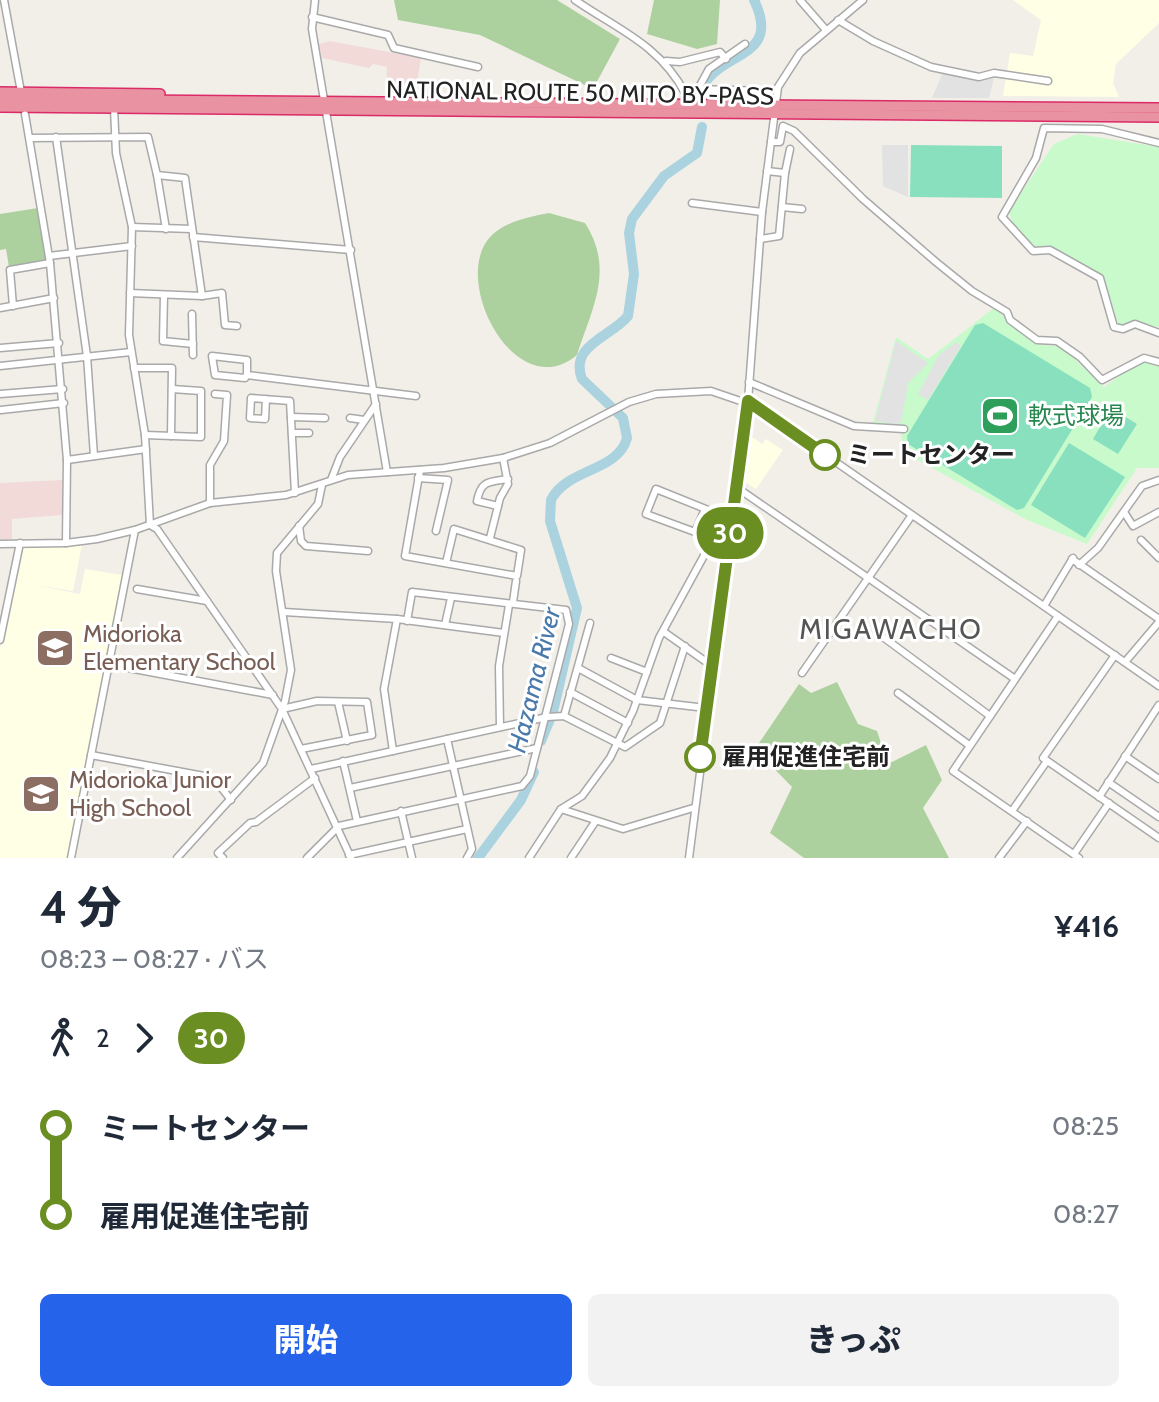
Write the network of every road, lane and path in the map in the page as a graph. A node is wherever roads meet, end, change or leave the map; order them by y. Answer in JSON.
{"nodes":[{"id":1,"x":4,"y":0,"type":"edge"},
{"id":2,"x":575,"y":0,"type":"edge"},
{"id":3,"x":800,"y":0,"type":"edge"},
{"id":4,"x":863,"y":0,"type":"edge"},
{"id":5,"x":313,"y":2,"type":"edge"},
{"id":6,"x":4,"y":16,"type":"edge"},
{"id":7,"x":312,"y":17,"type":"junction"},
{"id":8,"x":838,"y":20,"type":"junction"},
{"id":9,"x":826,"y":30,"type":"junction"},
{"id":10,"x":745,"y":44,"type":"dead end"},
{"id":11,"x":726,"y":59,"type":"junction"},
{"id":12,"x":666,"y":61,"type":"junction"},
{"id":13,"x":478,"y":67,"type":"dead end"},
{"id":14,"x":1048,"y":81,"type":"dead end"},
{"id":15,"x":698,"y":89,"type":"junction"},
{"id":16,"x":766,"y":91,"type":"dead end"},
{"id":17,"x":0,"y":92,"type":"edge"},
{"id":18,"x":21,"y":92,"type":"junction"},
{"id":19,"x":0,"y":99,"type":"edge"},
{"id":20,"x":685,"y":99,"type":"junction"},
{"id":21,"x":112,"y":100,"type":"junction"},
{"id":22,"x":326,"y":106,"type":"junction"},
{"id":23,"x":0,"y":107,"type":"edge"},
{"id":24,"x":1159,"y":108,"type":"edge"},
{"id":25,"x":775,"y":110,"type":"junction"},
{"id":26,"x":0,"y":114,"type":"edge"},
{"id":27,"x":25,"y":114,"type":"junction"},
{"id":28,"x":1159,"y":117,"type":"edge"},
{"id":29,"x":56,"y":137,"type":"junction"},
{"id":30,"x":30,"y":138,"type":"junction"},
{"id":31,"x":114,"y":138,"type":"junction"},
{"id":32,"x":771,"y":142,"type":"junction"},
{"id":33,"x":1159,"y":143,"type":"edge"},
{"id":34,"x":790,"y":149,"type":"dead end"},
{"id":35,"x":767,"y":171,"type":"junction"},
{"id":36,"x":785,"y":173,"type":"junction"},
{"id":37,"x":157,"y":175,"type":"junction"},
{"id":38,"x":692,"y":203,"type":"dead end"},
{"id":39,"x":782,"y":207,"type":"junction"},
{"id":40,"x":802,"y":209,"type":"dead end"},
{"id":41,"x":762,"y":212,"type":"junction"},
{"id":42,"x":132,"y":227,"type":"junction"},
{"id":43,"x":166,"y":229,"type":"junction"},
{"id":44,"x":192,"y":233,"type":"junction"},
{"id":45,"x":760,"y":239,"type":"junction"},
{"id":46,"x":132,"y":246,"type":"junction"},
{"id":47,"x":351,"y":250,"type":"junction"},
{"id":48,"x":74,"y":253,"type":"junction"},
{"id":49,"x":49,"y":260,"type":"junction"},
{"id":50,"x":130,"y":293,"type":"junction"},
{"id":51,"x":164,"y":295,"type":"junction"},
{"id":52,"x":202,"y":296,"type":"junction"},
{"id":53,"x":54,"y":298,"type":"junction"},
{"id":54,"x":13,"y":306,"type":"junction"},
{"id":55,"x":0,"y":308,"type":"edge"},
{"id":56,"x":192,"y":314,"type":"dead end"},
{"id":57,"x":237,"y":326,"type":"dead end"},
{"id":58,"x":1159,"y":333,"type":"edge"},
{"id":59,"x":59,"y":343,"type":"junction"},
{"id":60,"x":193,"y":344,"type":"junction"},
{"id":61,"x":0,"y":348,"type":"edge"},
{"id":62,"x":131,"y":352,"type":"junction"},
{"id":63,"x":193,"y":355,"type":"dead end"},
{"id":64,"x":87,"y":356,"type":"junction"},
{"id":65,"x":61,"y":360,"type":"junction"},
{"id":66,"x":1159,"y":362,"type":"edge"},
{"id":67,"x":0,"y":366,"type":"edge"},
{"id":68,"x":134,"y":368,"type":"junction"},
{"id":69,"x":247,"y":375,"type":"junction"},
{"id":70,"x":749,"y":382,"type":"junction"},
{"id":71,"x":63,"y":389,"type":"junction"},
{"id":72,"x":172,"y":389,"type":"junction"},
{"id":73,"x":374,"y":389,"type":"junction"},
{"id":74,"x":0,"y":394,"type":"edge"},
{"id":75,"x":215,"y":394,"type":"dead end"},
{"id":76,"x":416,"y":396,"type":"dead end"},
{"id":77,"x":266,"y":399,"type":"dead end"},
{"id":78,"x":748,"y":401,"type":"junction"},
{"id":79,"x":64,"y":403,"type":"junction"},
{"id":80,"x":376,"y":404,"type":"junction"},
{"id":81,"x":1,"y":410,"type":"edge"},
{"id":82,"x":291,"y":417,"type":"junction"},
{"id":83,"x":325,"y":418,"type":"dead end"},
{"id":84,"x":350,"y":418,"type":"dead end"},
{"id":85,"x":364,"y":420,"type":"junction"},
{"id":86,"x":904,"y":429,"type":"dead end"},
{"id":87,"x":292,"y":433,"type":"junction"},
{"id":88,"x":309,"y":433,"type":"dead end"},
{"id":89,"x":145,"y":435,"type":"junction"},
{"id":90,"x":171,"y":436,"type":"junction"},
{"id":91,"x":146,"y":449,"type":"junction"},
{"id":92,"x":94,"y":456,"type":"junction"},
{"id":93,"x":503,"y":458,"type":"junction"},
{"id":94,"x":67,"y":460,"type":"junction"},
{"id":95,"x":387,"y":472,"type":"junction"},
{"id":96,"x":419,"y":474,"type":"junction"},
{"id":97,"x":508,"y":479,"type":"junction"},
{"id":98,"x":331,"y":480,"type":"junction"},
{"id":99,"x":1159,"y":480,"type":"edge"},
{"id":100,"x":322,"y":485,"type":"junction"},
{"id":101,"x":736,"y":487,"type":"junction"},
{"id":102,"x":295,"y":493,"type":"junction"},
{"id":103,"x":210,"y":503,"type":"junction"},
{"id":104,"x":498,"y":506,"type":"junction"},
{"id":105,"x":705,"y":509,"type":"junction"},
{"id":106,"x":1124,"y":512,"type":"junction"},
{"id":107,"x":1159,"y":512,"type":"edge"},
{"id":108,"x":912,"y":515,"type":"junction"},
{"id":109,"x":730,"y":518,"type":"junction"},
{"id":110,"x":150,"y":525,"type":"junction"},
{"id":111,"x":299,"y":526,"type":"junction"},
{"id":112,"x":135,"y":530,"type":"junction"},
{"id":113,"x":436,"y":531,"type":"dead end"},
{"id":114,"x":490,"y":538,"type":"junction"},
{"id":115,"x":1141,"y":540,"type":"dead end"},
{"id":116,"x":20,"y":543,"type":"junction"},
{"id":117,"x":66,"y":543,"type":"junction"},
{"id":118,"x":0,"y":544,"type":"edge"},
{"id":119,"x":368,"y":551,"type":"dead end"},
{"id":120,"x":1159,"y":558,"type":"edge"},
{"id":121,"x":1075,"y":560,"type":"junction"},
{"id":122,"x":446,"y":563,"type":"junction"},
{"id":123,"x":869,"y":578,"type":"junction"},
{"id":124,"x":516,"y":581,"type":"dead end"},
{"id":125,"x":137,"y":589,"type":"dead end"},
{"id":126,"x":451,"y":598,"type":"junction"},
{"id":127,"x":207,"y":601,"type":"junction"},
{"id":128,"x":511,"y":603,"type":"junction"},
{"id":129,"x":1044,"y":606,"type":"junction"},
{"id":130,"x":284,"y":612,"type":"junction"},
{"id":131,"x":1058,"y":616,"type":"junction"},
{"id":132,"x":397,"y":619,"type":"junction"},
{"id":133,"x":1159,"y":620,"type":"edge"},
{"id":134,"x":407,"y":621,"type":"junction"},
{"id":135,"x":590,"y":623,"type":"dead end"},
{"id":136,"x":445,"y":625,"type":"junction"},
{"id":137,"x":664,"y":632,"type":"junction"},
{"id":138,"x":504,"y":633,"type":"junction"},
{"id":139,"x":883,"y":637,"type":"dead end"},
{"id":140,"x":0,"y":640,"type":"edge"},
{"id":141,"x":685,"y":646,"type":"junction"},
{"id":142,"x":1115,"y":655,"type":"junction"},
{"id":143,"x":611,"y":658,"type":"dead end"},
{"id":144,"x":1125,"y":662,"type":"junction"},
{"id":145,"x":107,"y":664,"type":"junction"},
{"id":146,"x":712,"y":666,"type":"junction"},
{"id":147,"x":578,"y":668,"type":"junction"},
{"id":148,"x":647,"y":672,"type":"junction"},
{"id":149,"x":802,"y":673,"type":"dead end"},
{"id":150,"x":1015,"y":679,"type":"junction"},
{"id":151,"x":1159,"y":686,"type":"edge"},
{"id":152,"x":570,"y":692,"type":"junction"},
{"id":153,"x":898,"y":693,"type":"dead end"},
{"id":154,"x":273,"y":695,"type":"junction"},
{"id":155,"x":637,"y":700,"type":"junction"},
{"id":156,"x":338,"y":702,"type":"junction"},
{"id":157,"x":664,"y":703,"type":"junction"},
{"id":158,"x":1159,"y":705,"type":"edge"},
{"id":159,"x":706,"y":708,"type":"junction"},
{"id":160,"x":282,"y":709,"type":"junction"},
{"id":161,"x":561,"y":716,"type":"junction"},
{"id":162,"x":990,"y":716,"type":"junction"},
{"id":163,"x":546,"y":718,"type":"junction"},
{"id":164,"x":628,"y":723,"type":"junction"},
{"id":165,"x":500,"y":727,"type":"junction"},
{"id":166,"x":447,"y":739,"type":"junction"},
{"id":167,"x":347,"y":741,"type":"junction"},
{"id":168,"x":617,"y":745,"type":"junction"},
{"id":169,"x":969,"y":745,"type":"junction"},
{"id":170,"x":537,"y":748,"type":"junction"},
{"id":171,"x":301,"y":749,"type":"junction"},
{"id":172,"x":393,"y":751,"type":"junction"},
{"id":173,"x":91,"y":755,"type":"junction"},
{"id":174,"x":1125,"y":756,"type":"junction"},
{"id":175,"x":343,"y":761,"type":"junction"},
{"id":176,"x":1047,"y":761,"type":"junction"},
{"id":177,"x":453,"y":766,"type":"junction"},
{"id":178,"x":311,"y":769,"type":"junction"},
{"id":179,"x":315,"y":778,"type":"junction"},
{"id":180,"x":1159,"y":779,"type":"edge"},
{"id":181,"x":1108,"y":782,"type":"junction"},
{"id":182,"x":350,"y":788,"type":"junction"},
{"id":183,"x":1099,"y":797,"type":"junction"},
{"id":184,"x":460,"y":799,"type":"junction"},
{"id":185,"x":231,"y":800,"type":"junction"},
{"id":186,"x":1109,"y":803,"type":"junction"},
{"id":187,"x":693,"y":808,"type":"junction"},
{"id":188,"x":561,"y":809,"type":"junction"},
{"id":189,"x":401,"y":811,"type":"junction"},
{"id":190,"x":1012,"y":811,"type":"junction"},
{"id":191,"x":1159,"y":817,"type":"edge"},
{"id":192,"x":357,"y":821,"type":"junction"},
{"id":193,"x":1027,"y":821,"type":"junction"},
{"id":194,"x":595,"y":822,"type":"junction"},
{"id":195,"x":467,"y":829,"type":"junction"},
{"id":196,"x":338,"y":830,"type":"junction"},
{"id":197,"x":1159,"y":838,"type":"edge"},
{"id":198,"x":408,"y":842,"type":"junction"},
{"id":199,"x":1076,"y":856,"type":"edge"},
{"id":200,"x":350,"y":857,"type":"edge"},
{"id":201,"x":71,"y":858,"type":"edge"},
{"id":202,"x":177,"y":858,"type":"edge"},
{"id":203,"x":223,"y":858,"type":"edge"},
{"id":204,"x":307,"y":858,"type":"edge"},
{"id":205,"x":412,"y":858,"type":"edge"},
{"id":206,"x":467,"y":858,"type":"edge"},
{"id":207,"x":529,"y":858,"type":"edge"},
{"id":208,"x":571,"y":858,"type":"edge"},
{"id":209,"x":689,"y":858,"type":"edge"},
{"id":210,"x":999,"y":858,"type":"edge"}],
"edges":[{"from":1,"to":6,"type":"street"},
{"from":2,"to":12,"type":"street"},
{"from":3,"to":9,"type":"street"},
{"from":4,"to":8,"type":"street"},
{"from":5,"to":7,"type":"street"},
{"from":6,"to":18,"type":"street"},
{"from":7,"to":13,"type":"street"},
{"from":7,"to":22,"type":"street"},
{"from":8,"to":9,"type":"street"},
{"from":8,"to":14,"type":"street"},
{"from":9,"to":25,"type":"street"},
{"from":10,"to":11,"type":"street"},
{"from":11,"to":12,"type":"street"},
{"from":11,"to":15,"type":"street"},
{"from":12,"to":20,"type":"street"},
{"from":15,"to":16,"type":"street"},
{"from":15,"to":20,"type":"street"},
{"from":17,"to":18,"type":"highway"},
{"from":18,"to":21,"type":"highway"},
{"from":19,"to":21,"type":"highway","name":"NATIONAL ROUTE 50 MITO BY-PASS"},
{"from":20,"to":22,"type":"highway","name":"NATIONAL ROUTE 50 MITO BY-PASS"},
{"from":20,"to":25,"type":"highway","name":"NATIONAL ROUTE 50 MITO BY-PASS"},
{"from":21,"to":22,"type":"highway","name":"NATIONAL ROUTE 50 MITO BY-PASS"},
{"from":21,"to":22,"type":"highway","name":"NATIONAL ROUTE 50 MITO BY-PASS"},
{"from":21,"to":23,"type":"highway","name":"NATIONAL ROUTE 50 MITO BY-PASS"},
{"from":21,"to":27,"type":"highway"},
{"from":21,"to":31,"type":"street"},
{"from":22,"to":25,"type":"highway","name":"NATIONAL ROUTE 50 MITO BY-PASS"},
{"from":22,"to":47,"type":"street"},
{"from":24,"to":25,"type":"highway","name":"NATIONAL ROUTE 50 MITO BY-PASS"},
{"from":25,"to":28,"type":"highway","name":"NATIONAL ROUTE 50 MITO BY-PASS"},
{"from":25,"to":32,"type":"street"},
{"from":26,"to":27,"type":"highway"},
{"from":27,"to":30,"type":"street"},
{"from":29,"to":30,"type":"street"},
{"from":29,"to":31,"type":"street"},
{"from":29,"to":48,"type":"street"},
{"from":30,"to":49,"type":"street"},
{"from":31,"to":37,"type":"street"},
{"from":31,"to":42,"type":"street"},
{"from":32,"to":35,"type":"street"},
{"from":32,"to":66,"type":"street"},
{"from":33,"to":58,"type":"street"},
{"from":34,"to":36,"type":"street"},
{"from":35,"to":36,"type":"street"},
{"from":35,"to":41,"type":"street"},
{"from":36,"to":39,"type":"street"},
{"from":37,"to":43,"type":"street"},
{"from":37,"to":44,"type":"street"},
{"from":38,"to":41,"type":"street"},
{"from":39,"to":40,"type":"street"},
{"from":39,"to":45,"type":"street"},
{"from":41,"to":45,"type":"street"},
{"from":42,"to":43,"type":"street"},
{"from":42,"to":46,"type":"street"},
{"from":43,"to":44,"type":"street"},
{"from":44,"to":47,"type":"street"},
{"from":44,"to":52,"type":"street"},
{"from":45,"to":70,"type":"street"},
{"from":46,"to":48,"type":"street"},
{"from":46,"to":50,"type":"street"},
{"from":47,"to":73,"type":"street"},
{"from":48,"to":49,"type":"street"},
{"from":48,"to":64,"type":"street"},
{"from":49,"to":53,"type":"street"},
{"from":49,"to":54,"type":"street"},
{"from":50,"to":51,"type":"street"},
{"from":50,"to":62,"type":"street"},
{"from":51,"to":52,"type":"street"},
{"from":51,"to":60,"type":"street"},
{"from":52,"to":57,"type":"street"},
{"from":53,"to":54,"type":"street"},
{"from":53,"to":59,"type":"street"},
{"from":54,"to":55,"type":"street"},
{"from":56,"to":60,"type":"street"},
{"from":59,"to":61,"type":"street"},
{"from":59,"to":65,"type":"street"},
{"from":60,"to":63,"type":"street"},
{"from":62,"to":64,"type":"street"},
{"from":62,"to":68,"type":"street"},
{"from":64,"to":65,"type":"street"},
{"from":64,"to":92,"type":"street"},
{"from":65,"to":67,"type":"street"},
{"from":65,"to":71,"type":"street"},
{"from":68,"to":72,"type":"street"},
{"from":68,"to":89,"type":"street"},
{"from":69,"to":69,"type":"street"},
{"from":69,"to":73,"type":"street"},
{"from":70,"to":78,"type":"street"},
{"from":70,"to":86,"type":"street"},
{"from":71,"to":74,"type":"street"},
{"from":71,"to":79,"type":"street"},
{"from":72,"to":90,"type":"street"},
{"from":72,"to":90,"type":"street"},
{"from":73,"to":76,"type":"street"},
{"from":73,"to":80,"type":"street"},
{"from":75,"to":103,"type":"street"},
{"from":77,"to":82,"type":"street"},
{"from":78,"to":93,"type":"street"},
{"from":78,"to":101,"type":"street"},
{"from":78,"to":108,"type":"street"},
{"from":79,"to":81,"type":"street"},
{"from":79,"to":94,"type":"street"},
{"from":80,"to":85,"type":"street"},
{"from":80,"to":95,"type":"street"},
{"from":82,"to":83,"type":"street"},
{"from":82,"to":87,"type":"street"},
{"from":84,"to":85,"type":"street"},
{"from":85,"to":98,"type":"street"},
{"from":87,"to":88,"type":"street"},
{"from":87,"to":102,"type":"street"},
{"from":89,"to":90,"type":"street"},
{"from":89,"to":91,"type":"street"},
{"from":91,"to":92,"type":"street"},
{"from":91,"to":110,"type":"street"},
{"from":92,"to":94,"type":"street"},
{"from":93,"to":96,"type":"street"},
{"from":93,"to":97,"type":"street"},
{"from":94,"to":117,"type":"street"},
{"from":95,"to":96,"type":"street"},
{"from":95,"to":98,"type":"street"},
{"from":96,"to":113,"type":"street"},
{"from":96,"to":122,"type":"street"},
{"from":97,"to":104,"type":"street"},
{"from":97,"to":104,"type":"street"},
{"from":98,"to":100,"type":"street"},
{"from":99,"to":106,"type":"street"},
{"from":100,"to":102,"type":"street"},
{"from":100,"to":111,"type":"street"},
{"from":101,"to":109,"type":"street"},
{"from":101,"to":123,"type":"street"},
{"from":102,"to":103,"type":"street"},
{"from":103,"to":110,"type":"street"},
{"from":104,"to":114,"type":"street"},
{"from":105,"to":105,"type":"street"},
{"from":105,"to":109,"type":"street"},
{"from":106,"to":107,"type":"street"},
{"from":106,"to":121,"type":"street"},
{"from":108,"to":123,"type":"street"},
{"from":108,"to":129,"type":"street"},
{"from":109,"to":137,"type":"street"},
{"from":109,"to":146,"type":"street"},
{"from":110,"to":112,"type":"street"},
{"from":110,"to":127,"type":"street"},
{"from":111,"to":119,"type":"street"},
{"from":111,"to":130,"type":"street"},
{"from":112,"to":117,"type":"street"},
{"from":112,"to":145,"type":"street"},
{"from":114,"to":122,"type":"street"},
{"from":114,"to":122,"type":"street"},
{"from":115,"to":120,"type":"street"},
{"from":116,"to":117,"type":"street"},
{"from":116,"to":118,"type":"street"},
{"from":116,"to":140,"type":"street"},
{"from":121,"to":129,"type":"street"},
{"from":121,"to":133,"type":"street"},
{"from":123,"to":149,"type":"street"},
{"from":123,"to":150,"type":"street"},
{"from":124,"to":128,"type":"street"},
{"from":125,"to":127,"type":"street"},
{"from":126,"to":128,"type":"street"},
{"from":126,"to":134,"type":"street"},
{"from":126,"to":136,"type":"street"},
{"from":127,"to":154,"type":"street"},
{"from":128,"to":138,"type":"street"},
{"from":128,"to":163,"type":"street"},
{"from":129,"to":131,"type":"street"},
{"from":130,"to":132,"type":"street"},
{"from":130,"to":160,"type":"street"},
{"from":131,"to":142,"type":"street"},
{"from":131,"to":150,"type":"street"},
{"from":132,"to":134,"type":"street"},
{"from":132,"to":172,"type":"street"},
{"from":133,"to":144,"type":"street"},
{"from":134,"to":136,"type":"street"},
{"from":135,"to":147,"type":"street"},
{"from":136,"to":138,"type":"street"},
{"from":137,"to":141,"type":"street"},
{"from":137,"to":148,"type":"street"},
{"from":138,"to":165,"type":"street"},
{"from":139,"to":162,"type":"street"},
{"from":141,"to":146,"type":"street"},
{"from":141,"to":157,"type":"street"},
{"from":142,"to":144,"type":"street"},
{"from":142,"to":176,"type":"street"},
{"from":143,"to":148,"type":"street"},
{"from":144,"to":151,"type":"street"},
{"from":145,"to":154,"type":"street"},
{"from":145,"to":173,"type":"street"},
{"from":146,"to":159,"type":"street"},
{"from":147,"to":152,"type":"street"},
{"from":147,"to":155,"type":"street"},
{"from":148,"to":155,"type":"street"},
{"from":150,"to":162,"type":"street"},
{"from":152,"to":161,"type":"street"},
{"from":152,"to":164,"type":"street"},
{"from":153,"to":169,"type":"street"},
{"from":154,"to":160,"type":"street"},
{"from":155,"to":157,"type":"street"},
{"from":155,"to":164,"type":"street"},
{"from":156,"to":160,"type":"street"},
{"from":156,"to":167,"type":"street"},
{"from":156,"to":167,"type":"street"},
{"from":157,"to":159,"type":"street"},
{"from":157,"to":168,"type":"street"},
{"from":158,"to":174,"type":"street"},
{"from":159,"to":187,"type":"street"},
{"from":160,"to":171,"type":"street"},
{"from":160,"to":185,"type":"street"},
{"from":161,"to":163,"type":"street"},
{"from":161,"to":168,"type":"street"},
{"from":162,"to":169,"type":"street"},
{"from":163,"to":165,"type":"street"},
{"from":163,"to":170,"type":"street"},
{"from":164,"to":168,"type":"street"},
{"from":165,"to":166,"type":"street"},
{"from":166,"to":172,"type":"street"},
{"from":166,"to":177,"type":"street"},
{"from":167,"to":171,"type":"street"},
{"from":168,"to":188,"type":"street"},
{"from":169,"to":190,"type":"street"},
{"from":170,"to":177,"type":"street"},
{"from":170,"to":184,"type":"street"},
{"from":171,"to":178,"type":"street"},
{"from":172,"to":175,"type":"street"},
{"from":173,"to":185,"type":"street"},
{"from":173,"to":201,"type":"street"},
{"from":174,"to":180,"type":"street"},
{"from":174,"to":181,"type":"street"},
{"from":175,"to":178,"type":"street"},
{"from":175,"to":182,"type":"street"},
{"from":176,"to":183,"type":"street"},
{"from":176,"to":190,"type":"street"},
{"from":177,"to":182,"type":"street"},
{"from":177,"to":184,"type":"street"},
{"from":178,"to":179,"type":"street"},
{"from":179,"to":196,"type":"street"},
{"from":179,"to":203,"type":"street"},
{"from":181,"to":183,"type":"street"},
{"from":181,"to":191,"type":"street"},
{"from":182,"to":192,"type":"street"},
{"from":183,"to":186,"type":"street"},
{"from":184,"to":189,"type":"street"},
{"from":184,"to":195,"type":"street"},
{"from":185,"to":202,"type":"street"},
{"from":186,"to":197,"type":"street"},
{"from":186,"to":199,"type":"street"},
{"from":187,"to":194,"type":"street"},
{"from":187,"to":209,"type":"street"},
{"from":188,"to":194,"type":"street"},
{"from":188,"to":207,"type":"street"},
{"from":189,"to":192,"type":"street"},
{"from":189,"to":198,"type":"street"},
{"from":190,"to":193,"type":"street"},
{"from":192,"to":196,"type":"street"},
{"from":193,"to":199,"type":"street"},
{"from":193,"to":210,"type":"street"},
{"from":194,"to":208,"type":"street"},
{"from":195,"to":198,"type":"street"},
{"from":195,"to":206,"type":"street"},
{"from":196,"to":200,"type":"street"},
{"from":196,"to":204,"type":"street"},
{"from":198,"to":200,"type":"street"},
{"from":198,"to":205,"type":"street"}]}
